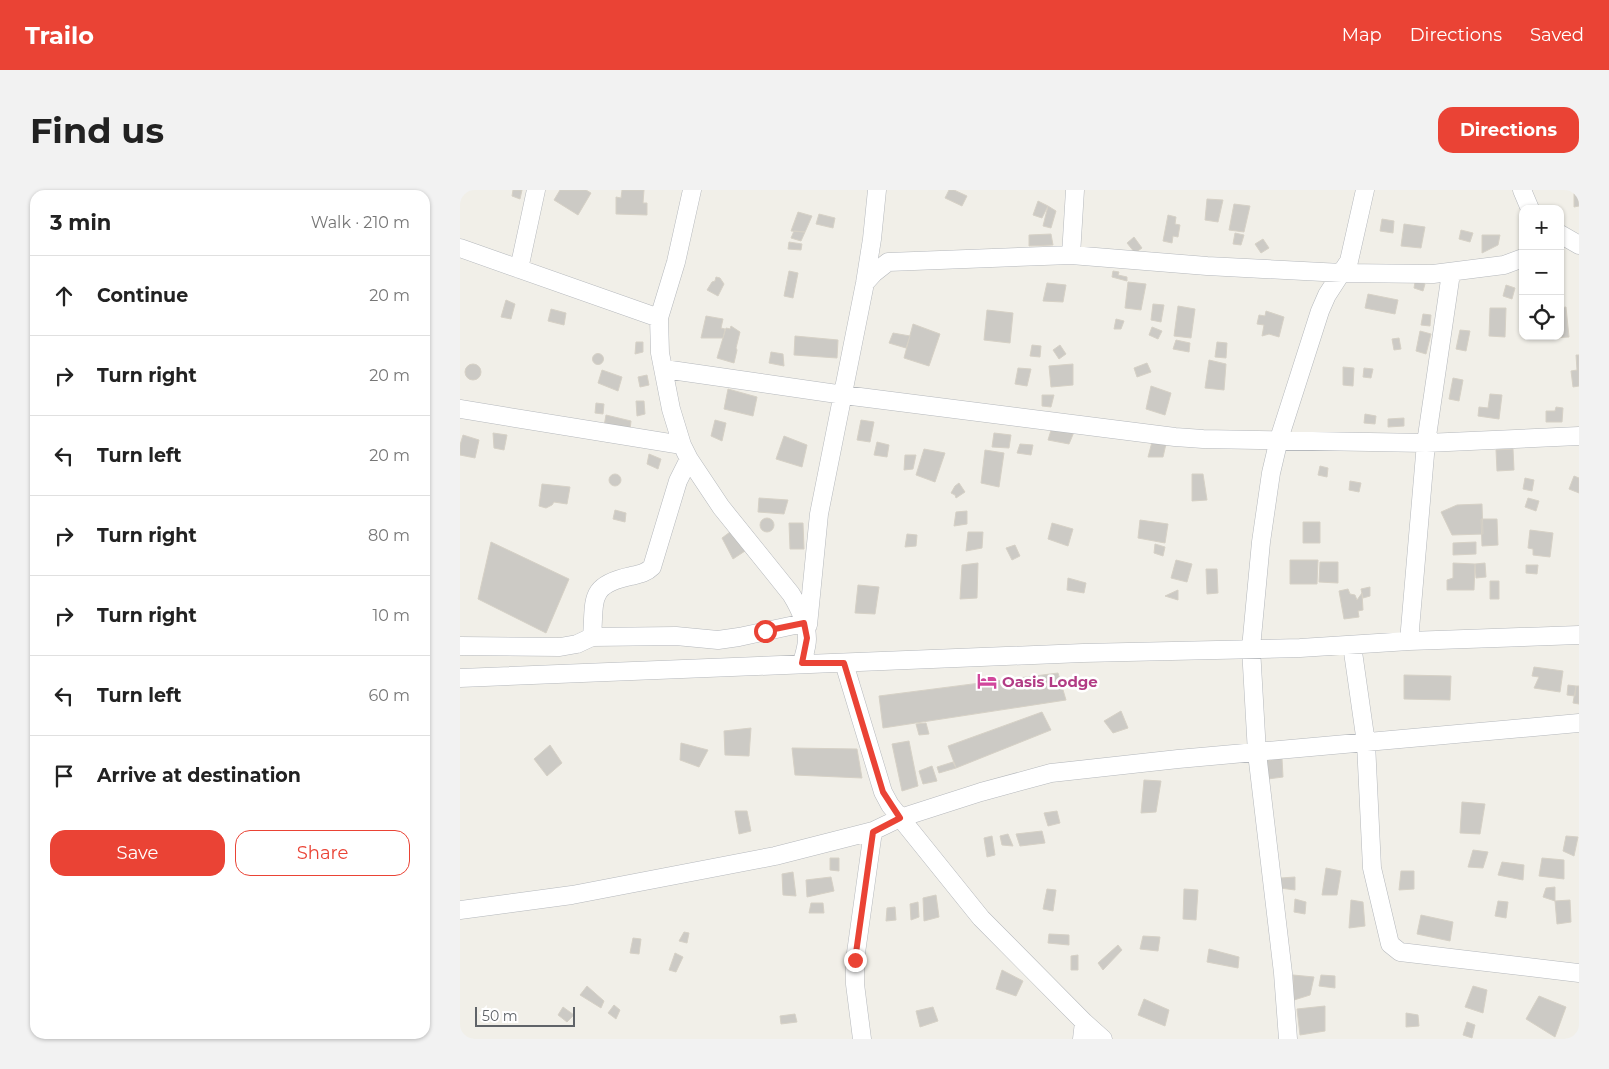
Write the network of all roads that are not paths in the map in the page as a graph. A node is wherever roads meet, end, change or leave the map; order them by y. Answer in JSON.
{"nodes":[{"id":1,"x":536,"y":190,"type":"edge"},
{"id":2,"x":692,"y":190,"type":"edge"},
{"id":3,"x":877,"y":190,"type":"edge"},
{"id":4,"x":1076,"y":190,"type":"edge"},
{"id":5,"x":1365,"y":190,"type":"edge"},
{"id":6,"x":1522,"y":190,"type":"edge"},
{"id":7,"x":1528,"y":205,"type":"edge"},
{"id":8,"x":1564,"y":236,"type":"edge"},
{"id":9,"x":1579,"y":245,"type":"edge"},
{"id":10,"x":1564,"y":246,"type":"edge"},
{"id":11,"x":460,"y":248,"type":"edge"},
{"id":12,"x":1071,"y":255,"type":"junction"},
{"id":13,"x":1519,"y":259,"type":"edge"},
{"id":14,"x":519,"y":269,"type":"junction"},
{"id":15,"x":1342,"y":273,"type":"junction"},
{"id":16,"x":1451,"y":273,"type":"junction"},
{"id":17,"x":865,"y":283,"type":"junction"},
{"id":18,"x":659,"y":318,"type":"junction"},
{"id":19,"x":664,"y":369,"type":"junction"},
{"id":20,"x":844,"y":394,"type":"junction"},
{"id":21,"x":460,"y":409,"type":"edge"},
{"id":22,"x":1579,"y":436,"type":"edge"},
{"id":23,"x":1279,"y":439,"type":"junction"},
{"id":24,"x":1426,"y":443,"type":"junction"},
{"id":25,"x":685,"y":452,"type":"junction"},
{"id":26,"x":805,"y":631,"type":"junction"},
{"id":27,"x":1579,"y":635,"type":"edge"},
{"id":28,"x":592,"y":637,"type":"junction"},
{"id":29,"x":1409,"y":641,"type":"junction"},
{"id":30,"x":1352,"y":645,"type":"junction"},
{"id":31,"x":460,"y":646,"type":"edge"},
{"id":32,"x":1251,"y":648,"type":"junction"},
{"id":33,"x":802,"y":663,"type":"junction"},
{"id":34,"x":844,"y":663,"type":"junction"},
{"id":35,"x":460,"y":678,"type":"edge"},
{"id":36,"x":1579,"y":723,"type":"edge"},
{"id":37,"x":1366,"y":743,"type":"junction"},
{"id":38,"x":1257,"y":753,"type":"junction"},
{"id":39,"x":900,"y":818,"type":"junction"},
{"id":40,"x":873,"y":832,"type":"junction"},
{"id":41,"x":460,"y":910,"type":"edge"},
{"id":42,"x":1579,"y":972,"type":"edge"},
{"id":43,"x":1083,"y":1031,"type":"edge"},
{"id":44,"x":862,"y":1039,"type":"edge"},
{"id":45,"x":1104,"y":1039,"type":"edge"},
{"id":46,"x":1288,"y":1039,"type":"edge"}],
"edges":[{"from":1,"to":14,"type":"street"},
{"from":2,"to":18,"type":"street"},
{"from":3,"to":17,"type":"street"},
{"from":4,"to":12,"type":"street"},
{"from":5,"to":15,"type":"street"},
{"from":6,"to":7,"type":"street"},
{"from":8,"to":9,"type":"street"},
{"from":9,"to":10,"type":"street"},
{"from":11,"to":14,"type":"street"},
{"from":12,"to":15,"type":"street"},
{"from":12,"to":17,"type":"street"},
{"from":13,"to":16,"type":"street"},
{"from":14,"to":18,"type":"street"},
{"from":15,"to":16,"type":"street"},
{"from":15,"to":23,"type":"street"},
{"from":16,"to":24,"type":"street"},
{"from":17,"to":20,"type":"street"},
{"from":18,"to":19,"type":"street"},
{"from":19,"to":20,"type":"street"},
{"from":19,"to":25,"type":"street"},
{"from":20,"to":23,"type":"street"},
{"from":20,"to":26,"type":"street"},
{"from":21,"to":25,"type":"street"},
{"from":22,"to":24,"type":"street"},
{"from":23,"to":24,"type":"street"},
{"from":23,"to":32,"type":"street"},
{"from":24,"to":29,"type":"street"},
{"from":25,"to":26,"type":"street"},
{"from":25,"to":28,"type":"street"},
{"from":26,"to":28,"type":"street"},
{"from":26,"to":33,"type":"street"},
{"from":27,"to":29,"type":"street"},
{"from":28,"to":31,"type":"street"},
{"from":29,"to":30,"type":"street"},
{"from":30,"to":32,"type":"street"},
{"from":30,"to":37,"type":"street"},
{"from":32,"to":34,"type":"street"},
{"from":32,"to":38,"type":"street"},
{"from":33,"to":34,"type":"street"},
{"from":33,"to":35,"type":"street"},
{"from":34,"to":39,"type":"street"},
{"from":36,"to":37,"type":"street"},
{"from":37,"to":38,"type":"street"},
{"from":37,"to":42,"type":"street"},
{"from":38,"to":39,"type":"street"},
{"from":38,"to":46,"type":"street"},
{"from":39,"to":40,"type":"street"},
{"from":39,"to":43,"type":"street"},
{"from":40,"to":41,"type":"street"},
{"from":40,"to":44,"type":"street"},
{"from":43,"to":45,"type":"street"}]}
